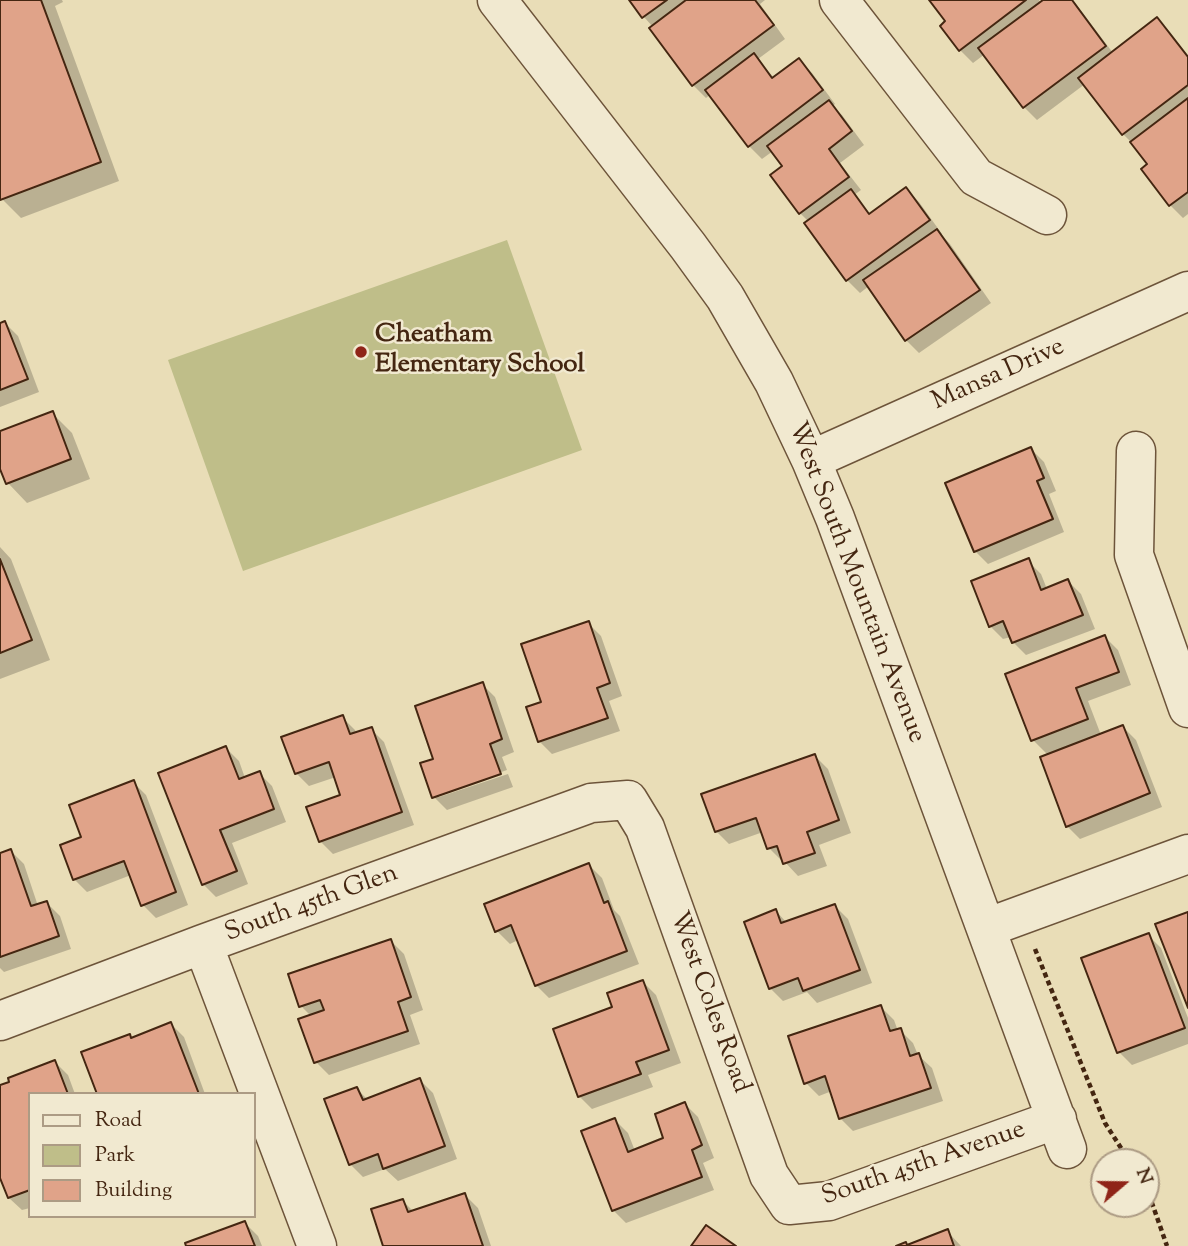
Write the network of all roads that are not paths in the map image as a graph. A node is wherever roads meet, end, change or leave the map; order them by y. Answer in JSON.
{"nodes":[{"id":1,"x":498,"y":0,"type":"edge"},
{"id":2,"x":839,"y":0,"type":"edge"},
{"id":3,"x":1046,"y":215,"type":"dead end"},
{"id":4,"x":1188,"y":291,"type":"edge"},
{"id":5,"x":1136,"y":451,"type":"dead end"},
{"id":6,"x":811,"y":460,"type":"junction"},
{"id":7,"x":1188,"y":708,"type":"edge"},
{"id":8,"x":628,"y":800,"type":"joint"},
{"id":9,"x":1188,"y":855,"type":"edge"},
{"id":10,"x":987,"y":930,"type":"junction"},
{"id":11,"x":203,"y":944,"type":"junction"},
{"id":12,"x":0,"y":1021,"type":"edge"},
{"id":13,"x":1062,"y":1134,"type":"joint"},
{"id":14,"x":789,"y":1205,"type":"joint"},
{"id":15,"x":317,"y":1246,"type":"edge"}],
"edges":[{"from":1,"to":6,"type":"street","name":"West South Mountain Avenue"},
{"from":2,"to":3,"type":"street"},
{"from":4,"to":6,"type":"street","name":"Mansa Drive"},
{"from":5,"to":7,"type":"street"},
{"from":6,"to":10,"type":"street","name":"West South Mountain Avenue"},
{"from":8,"to":11,"type":"street","name":"South 45th Glen"},
{"from":8,"to":14,"type":"street","name":"West Coles Road"},
{"from":9,"to":10,"type":"street"},
{"from":10,"to":13,"type":"street","name":"West South Mountain Avenue"},
{"from":11,"to":12,"type":"street","name":"South 45th Glen"},
{"from":11,"to":15,"type":"street"},
{"from":13,"to":14,"type":"street","name":"South 45th Avenue"}]}
